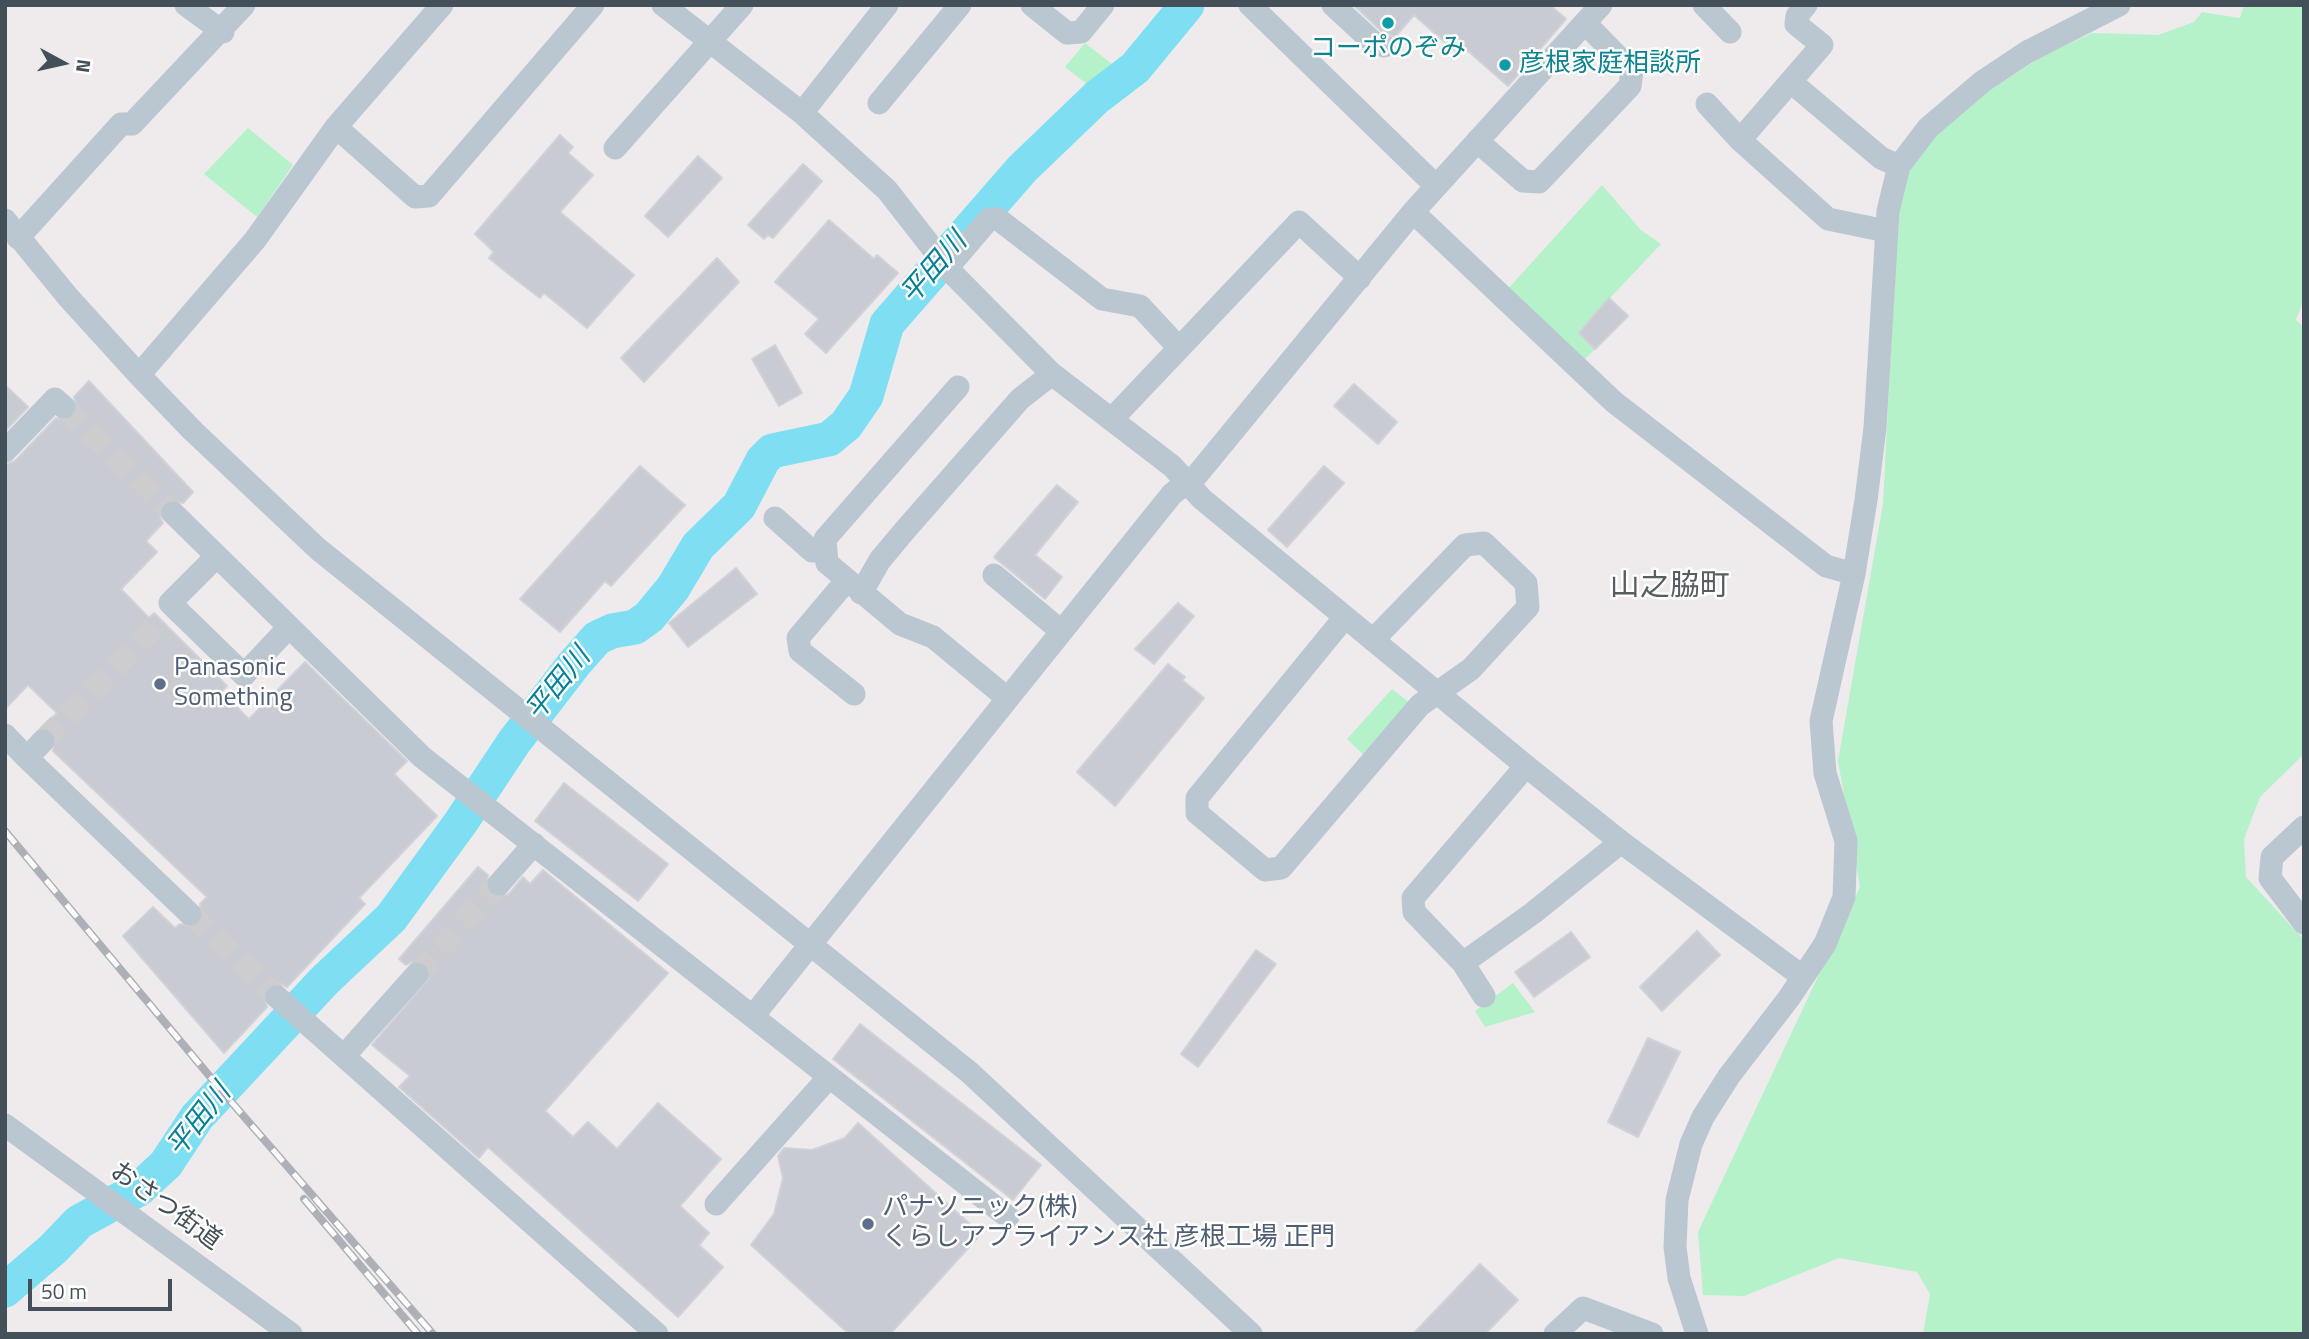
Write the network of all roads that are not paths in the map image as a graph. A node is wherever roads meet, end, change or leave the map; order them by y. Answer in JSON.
{"nodes":[{"id":1,"x":186,"y":5,"type":"edge"},
{"id":2,"x":244,"y":5,"type":"edge"},
{"id":3,"x":442,"y":5,"type":"edge"},
{"id":4,"x":593,"y":5,"type":"edge"},
{"id":5,"x":663,"y":5,"type":"edge"},
{"id":6,"x":742,"y":5,"type":"edge"},
{"id":7,"x":887,"y":5,"type":"edge"},
{"id":8,"x":960,"y":5,"type":"edge"},
{"id":9,"x":1032,"y":5,"type":"edge"},
{"id":10,"x":1103,"y":5,"type":"edge"},
{"id":11,"x":1250,"y":5,"type":"edge"},
{"id":12,"x":1333,"y":5,"type":"edge"},
{"id":13,"x":1704,"y":5,"type":"edge"},
{"id":14,"x":1805,"y":5,"type":"edge"},
{"id":15,"x":2119,"y":5,"type":"edge"},
{"id":16,"x":1589,"y":14,"type":"edge"},
{"id":17,"x":223,"y":32,"type":"junction"},
{"id":18,"x":1730,"y":32,"type":"dead end"},
{"id":19,"x":709,"y":41,"type":"junction"},
{"id":20,"x":1384,"y":46,"type":"dead end"},
{"id":21,"x":1791,"y":82,"type":"junction"},
{"id":22,"x":879,"y":103,"type":"dead end"},
{"id":23,"x":1707,"y":104,"type":"dead end"},
{"id":24,"x":802,"y":113,"type":"junction"},
{"id":25,"x":336,"y":127,"type":"junction"},
{"id":26,"x":1476,"y":133,"type":"junction"},
{"id":27,"x":1740,"y":140,"type":"junction"},
{"id":28,"x":615,"y":148,"type":"dead end"},
{"id":29,"x":1899,"y":166,"type":"junction"},
{"id":30,"x":1436,"y":186,"type":"junction"},
{"id":31,"x":1413,"y":212,"type":"junction"},
{"id":32,"x":12,"y":229,"type":"edge"},
{"id":33,"x":1886,"y":231,"type":"junction"},
{"id":34,"x":944,"y":261,"type":"junction"},
{"id":35,"x":1360,"y":278,"type":"junction"},
{"id":36,"x":1179,"y":348,"type":"junction"},
{"id":37,"x":1052,"y":373,"type":"junction"},
{"id":38,"x":139,"y":375,"type":"junction"},
{"id":39,"x":958,"y":387,"type":"dead end"},
{"id":40,"x":64,"y":407,"type":"dead end"},
{"id":41,"x":1112,"y":419,"type":"junction"},
{"id":42,"x":5,"y":450,"type":"edge"},
{"id":43,"x":1187,"y":483,"type":"junction"},
{"id":44,"x":173,"y":513,"type":"tunnel mouth"},
{"id":45,"x":775,"y":518,"type":"dead end"},
{"id":46,"x":826,"y":551,"type":"junction"},
{"id":47,"x":217,"y":556,"type":"junction"},
{"id":48,"x":1854,"y":573,"type":"junction"},
{"id":49,"x":994,"y":575,"type":"dead end"},
{"id":50,"x":854,"y":587,"type":"junction"},
{"id":51,"x":1345,"y":617,"type":"junction"},
{"id":52,"x":289,"y":626,"type":"junction"},
{"id":53,"x":1061,"y":631,"type":"junction"},
{"id":54,"x":1373,"y":640,"type":"junction"},
{"id":55,"x":1436,"y":692,"type":"junction"},
{"id":56,"x":854,"y":694,"type":"dead end"},
{"id":57,"x":1007,"y":698,"type":"junction"},
{"id":58,"x":5,"y":736,"type":"edge"},
{"id":59,"x":43,"y":741,"type":"tunnel mouth"},
{"id":60,"x":27,"y":758,"type":"junction"},
{"id":61,"x":1527,"y":766,"type":"junction"},
{"id":62,"x":2304,"y":827,"type":"edge"},
{"id":63,"x":1621,"y":842,"type":"junction"},
{"id":64,"x":534,"y":844,"type":"junction"},
{"id":65,"x":499,"y":884,"type":"tunnel mouth"},
{"id":66,"x":190,"y":914,"type":"tunnel mouth"},
{"id":67,"x":2304,"y":923,"type":"edge"},
{"id":68,"x":812,"y":943,"type":"junction"},
{"id":69,"x":1463,"y":963,"type":"junction"},
{"id":70,"x":417,"y":974,"type":"tunnel mouth"},
{"id":71,"x":1804,"y":977,"type":"junction"},
{"id":72,"x":1485,"y":996,"type":"dead end"},
{"id":73,"x":279,"y":999,"type":"tunnel mouth"},
{"id":74,"x":753,"y":1016,"type":"junction"},
{"id":75,"x":344,"y":1056,"type":"junction"},
{"id":76,"x":829,"y":1076,"type":"junction"},
{"id":77,"x":5,"y":1125,"type":"edge"},
{"id":78,"x":716,"y":1204,"type":"dead end"},
{"id":79,"x":1008,"y":1217,"type":"dead end"},
{"id":80,"x":291,"y":1334,"type":"edge"},
{"id":81,"x":657,"y":1334,"type":"edge"},
{"id":82,"x":1251,"y":1334,"type":"edge"},
{"id":83,"x":1555,"y":1334,"type":"edge"},
{"id":84,"x":1652,"y":1334,"type":"edge"},
{"id":85,"x":1697,"y":1334,"type":"edge"}],
"edges":[{"from":1,"to":17,"type":"street"},
{"from":2,"to":17,"type":"street"},
{"from":3,"to":25,"type":"street"},
{"from":4,"to":25,"type":"street"},
{"from":5,"to":19,"type":"street"},
{"from":6,"to":19,"type":"street"},
{"from":7,"to":24,"type":"street"},
{"from":8,"to":22,"type":"street"},
{"from":9,"to":10,"type":"street"},
{"from":11,"to":30,"type":"street"},
{"from":12,"to":20,"type":"street"},
{"from":13,"to":18,"type":"street"},
{"from":14,"to":21,"type":"street"},
{"from":15,"to":29,"type":"street"},
{"from":16,"to":26,"type":"street"},
{"from":16,"to":26,"type":"street"},
{"from":17,"to":32,"type":"street"},
{"from":19,"to":24,"type":"street"},
{"from":19,"to":28,"type":"street"},
{"from":21,"to":27,"type":"street"},
{"from":21,"to":29,"type":"street"},
{"from":23,"to":27,"type":"street"},
{"from":24,"to":34,"type":"street"},
{"from":25,"to":38,"type":"street"},
{"from":26,"to":30,"type":"street"},
{"from":27,"to":33,"type":"street"},
{"from":29,"to":33,"type":"street"},
{"from":30,"to":31,"type":"street"},
{"from":31,"to":35,"type":"street"},
{"from":31,"to":48,"type":"street"},
{"from":32,"to":38,"type":"street"},
{"from":33,"to":48,"type":"street"},
{"from":34,"to":36,"type":"street"},
{"from":34,"to":37,"type":"street"},
{"from":35,"to":36,"type":"street"},
{"from":35,"to":43,"type":"street"},
{"from":36,"to":41,"type":"street"},
{"from":37,"to":41,"type":"street"},
{"from":37,"to":50,"type":"street"},
{"from":38,"to":68,"type":"street"},
{"from":39,"to":46,"type":"street"},
{"from":40,"to":42,"type":"street"},
{"from":41,"to":43,"type":"street"},
{"from":43,"to":51,"type":"street"},
{"from":43,"to":53,"type":"street"},
{"from":44,"to":47,"type":"street"},
{"from":45,"to":46,"type":"street"},
{"from":46,"to":50,"type":"street"},
{"from":47,"to":52,"type":"street"},
{"from":47,"to":52,"type":"street"},
{"from":48,"to":71,"type":"street"},
{"from":49,"to":53,"type":"street"},
{"from":50,"to":56,"type":"street"},
{"from":50,"to":57,"type":"street"},
{"from":51,"to":54,"type":"street"},
{"from":51,"to":55,"type":"street"},
{"from":52,"to":64,"type":"street"},
{"from":53,"to":57,"type":"street"},
{"from":54,"to":55,"type":"street"},
{"from":54,"to":55,"type":"street"},
{"from":55,"to":61,"type":"street"},
{"from":57,"to":68,"type":"street"},
{"from":58,"to":60,"type":"street"},
{"from":59,"to":60,"type":"street"},
{"from":60,"to":66,"type":"street"},
{"from":61,"to":63,"type":"street"},
{"from":61,"to":69,"type":"street"},
{"from":62,"to":67,"type":"street"},
{"from":63,"to":69,"type":"street"},
{"from":63,"to":71,"type":"street"},
{"from":64,"to":65,"type":"street"},
{"from":64,"to":74,"type":"street"},
{"from":68,"to":74,"type":"street"},
{"from":68,"to":82,"type":"street"},
{"from":69,"to":72,"type":"street"},
{"from":70,"to":75,"type":"street"},
{"from":71,"to":85,"type":"street"},
{"from":73,"to":75,"type":"street"},
{"from":74,"to":76,"type":"street"},
{"from":75,"to":81,"type":"street"},
{"from":76,"to":78,"type":"street"},
{"from":76,"to":79,"type":"street"},
{"from":77,"to":80,"type":"street","name":"おさつ街道"},
{"from":83,"to":84,"type":"street"}]}
